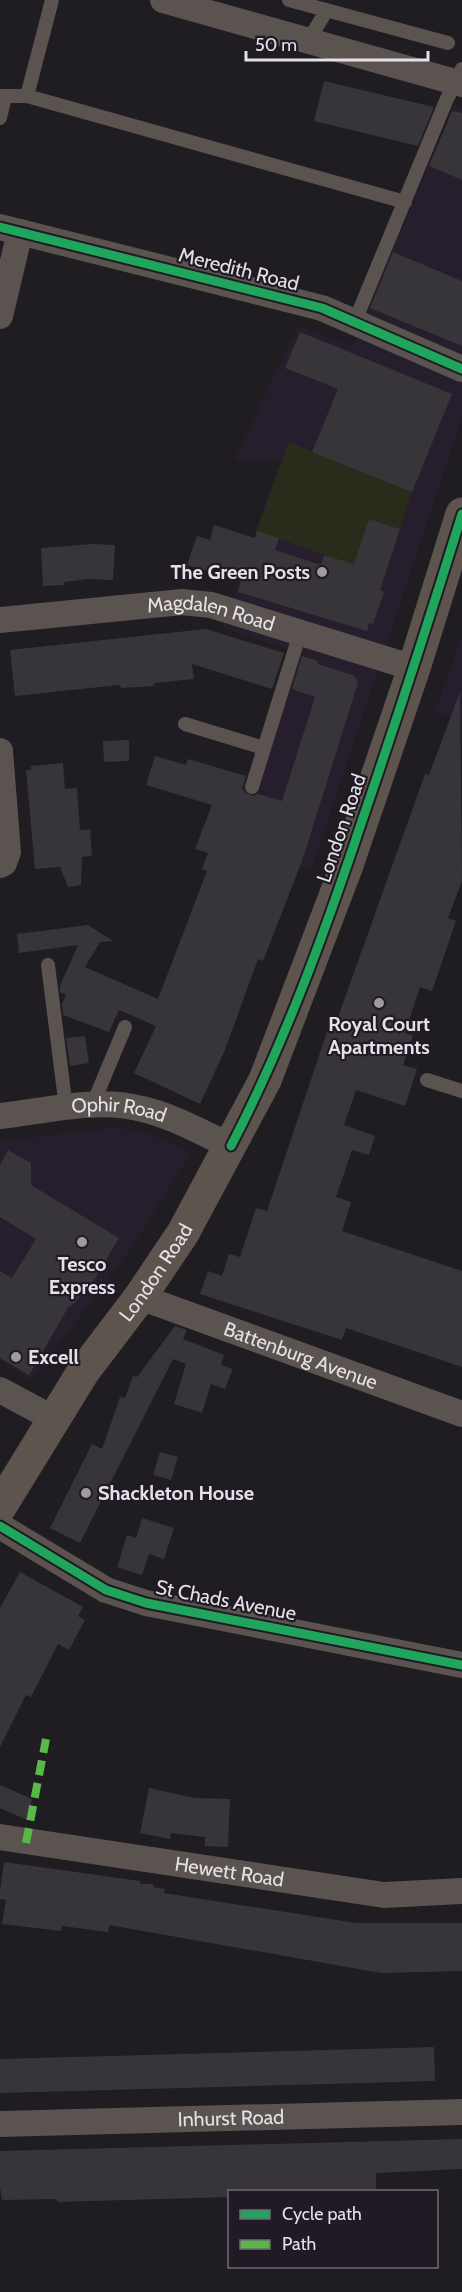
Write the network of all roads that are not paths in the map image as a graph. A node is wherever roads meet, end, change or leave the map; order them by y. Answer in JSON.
{"nodes":[{"id":1,"x":52,"y":0,"type":"edge"},
{"id":2,"x":163,"y":0,"type":"edge"},
{"id":3,"x":289,"y":0,"type":"edge"},
{"id":4,"x":327,"y":10,"type":"junction"},
{"id":5,"x":309,"y":39,"type":"junction"},
{"id":6,"x":448,"y":44,"type":"dead end"},
{"id":7,"x":460,"y":78,"type":"edge"},
{"id":8,"x":3,"y":96,"type":"edge"},
{"id":9,"x":27,"y":96,"type":"junction"},
{"id":10,"x":0,"y":117,"type":"edge"},
{"id":11,"x":405,"y":202,"type":"junction"},
{"id":12,"x":10,"y":230,"type":"edge"},
{"id":13,"x":0,"y":316,"type":"edge"},
{"id":14,"x":355,"y":321,"type":"junction"},
{"id":15,"x":462,"y":369,"type":"edge"},
{"id":16,"x":462,"y":514,"type":"edge"},
{"id":17,"x":0,"y":620,"type":"edge"},
{"id":18,"x":300,"y":633,"type":"junction"},
{"id":19,"x":414,"y":668,"type":"junction"},
{"id":20,"x":185,"y":724,"type":"dead end"},
{"id":21,"x":264,"y":748,"type":"junction"},
{"id":22,"x":0,"y":751,"type":"edge"},
{"id":23,"x":252,"y":787,"type":"dead end"},
{"id":24,"x":0,"y":866,"type":"edge"},
{"id":25,"x":48,"y":965,"type":"dead end"},
{"id":26,"x":124,"y":1027,"type":"dead end"},
{"id":27,"x":427,"y":1080,"type":"dead end"},
{"id":28,"x":462,"y":1091,"type":"edge"},
{"id":29,"x":92,"y":1106,"type":"junction"},
{"id":30,"x":66,"y":1108,"type":"junction"},
{"id":31,"x":0,"y":1116,"type":"edge"},
{"id":32,"x":231,"y":1146,"type":"junction"},
{"id":33,"x":140,"y":1297,"type":"junction"},
{"id":34,"x":0,"y":1390,"type":"edge"},
{"id":35,"x":462,"y":1414,"type":"edge"},
{"id":36,"x":52,"y":1418,"type":"junction"},
{"id":37,"x":0,"y":1507,"type":"edge"},
{"id":38,"x":0,"y":1526,"type":"edge"},
{"id":39,"x":462,"y":1665,"type":"edge"},
{"id":40,"x":0,"y":1837,"type":"edge"},
{"id":41,"x":462,"y":1891,"type":"edge"},
{"id":42,"x":462,"y":2112,"type":"edge"},
{"id":43,"x":0,"y":2124,"type":"edge"}],
"edges":[{"from":1,"to":9,"type":"lane"},
{"from":2,"to":5,"type":"street"},
{"from":3,"to":4,"type":"lane"},
{"from":4,"to":5,"type":"lane"},
{"from":4,"to":6,"type":"lane"},
{"from":5,"to":7,"type":"street"},
{"from":7,"to":11,"type":"lane"},
{"from":8,"to":9,"type":"lane"},
{"from":8,"to":10,"type":"lane"},
{"from":9,"to":11,"type":"lane"},
{"from":11,"to":14,"type":"lane"},
{"from":12,"to":13,"type":"street"},
{"from":12,"to":14,"type":"street","name":"Meredith Road"},
{"from":14,"to":15,"type":"street","name":"Meredith Road"},
{"from":16,"to":19,"type":"main road","name":"London Road"},
{"from":17,"to":18,"type":"street","name":"Magdalen Road"},
{"from":18,"to":19,"type":"street","name":"Magdalen Road"},
{"from":18,"to":21,"type":"lane"},
{"from":19,"to":32,"type":"main road","name":"London Road"},
{"from":20,"to":21,"type":"lane"},
{"from":21,"to":23,"type":"lane"},
{"from":22,"to":24,"type":"street"},
{"from":25,"to":30,"type":"lane"},
{"from":26,"to":29,"type":"lane"},
{"from":27,"to":28,"type":"lane"},
{"from":29,"to":30,"type":"street","name":"Ophir Road"},
{"from":29,"to":32,"type":"street","name":"Ophir Road"},
{"from":30,"to":31,"type":"street","name":"Ophir Road"},
{"from":32,"to":33,"type":"main road","name":"London Road"},
{"from":33,"to":35,"type":"street","name":"Battenburg Avenue"},
{"from":33,"to":36,"type":"main road","name":"London Road"},
{"from":34,"to":36,"type":"street"},
{"from":36,"to":37,"type":"main road","name":"London Road"},
{"from":38,"to":39,"type":"street","name":"St Chads Avenue"},
{"from":40,"to":41,"type":"street","name":"Hewett Road"},
{"from":42,"to":43,"type":"street","name":"Inhurst Road"}]}
